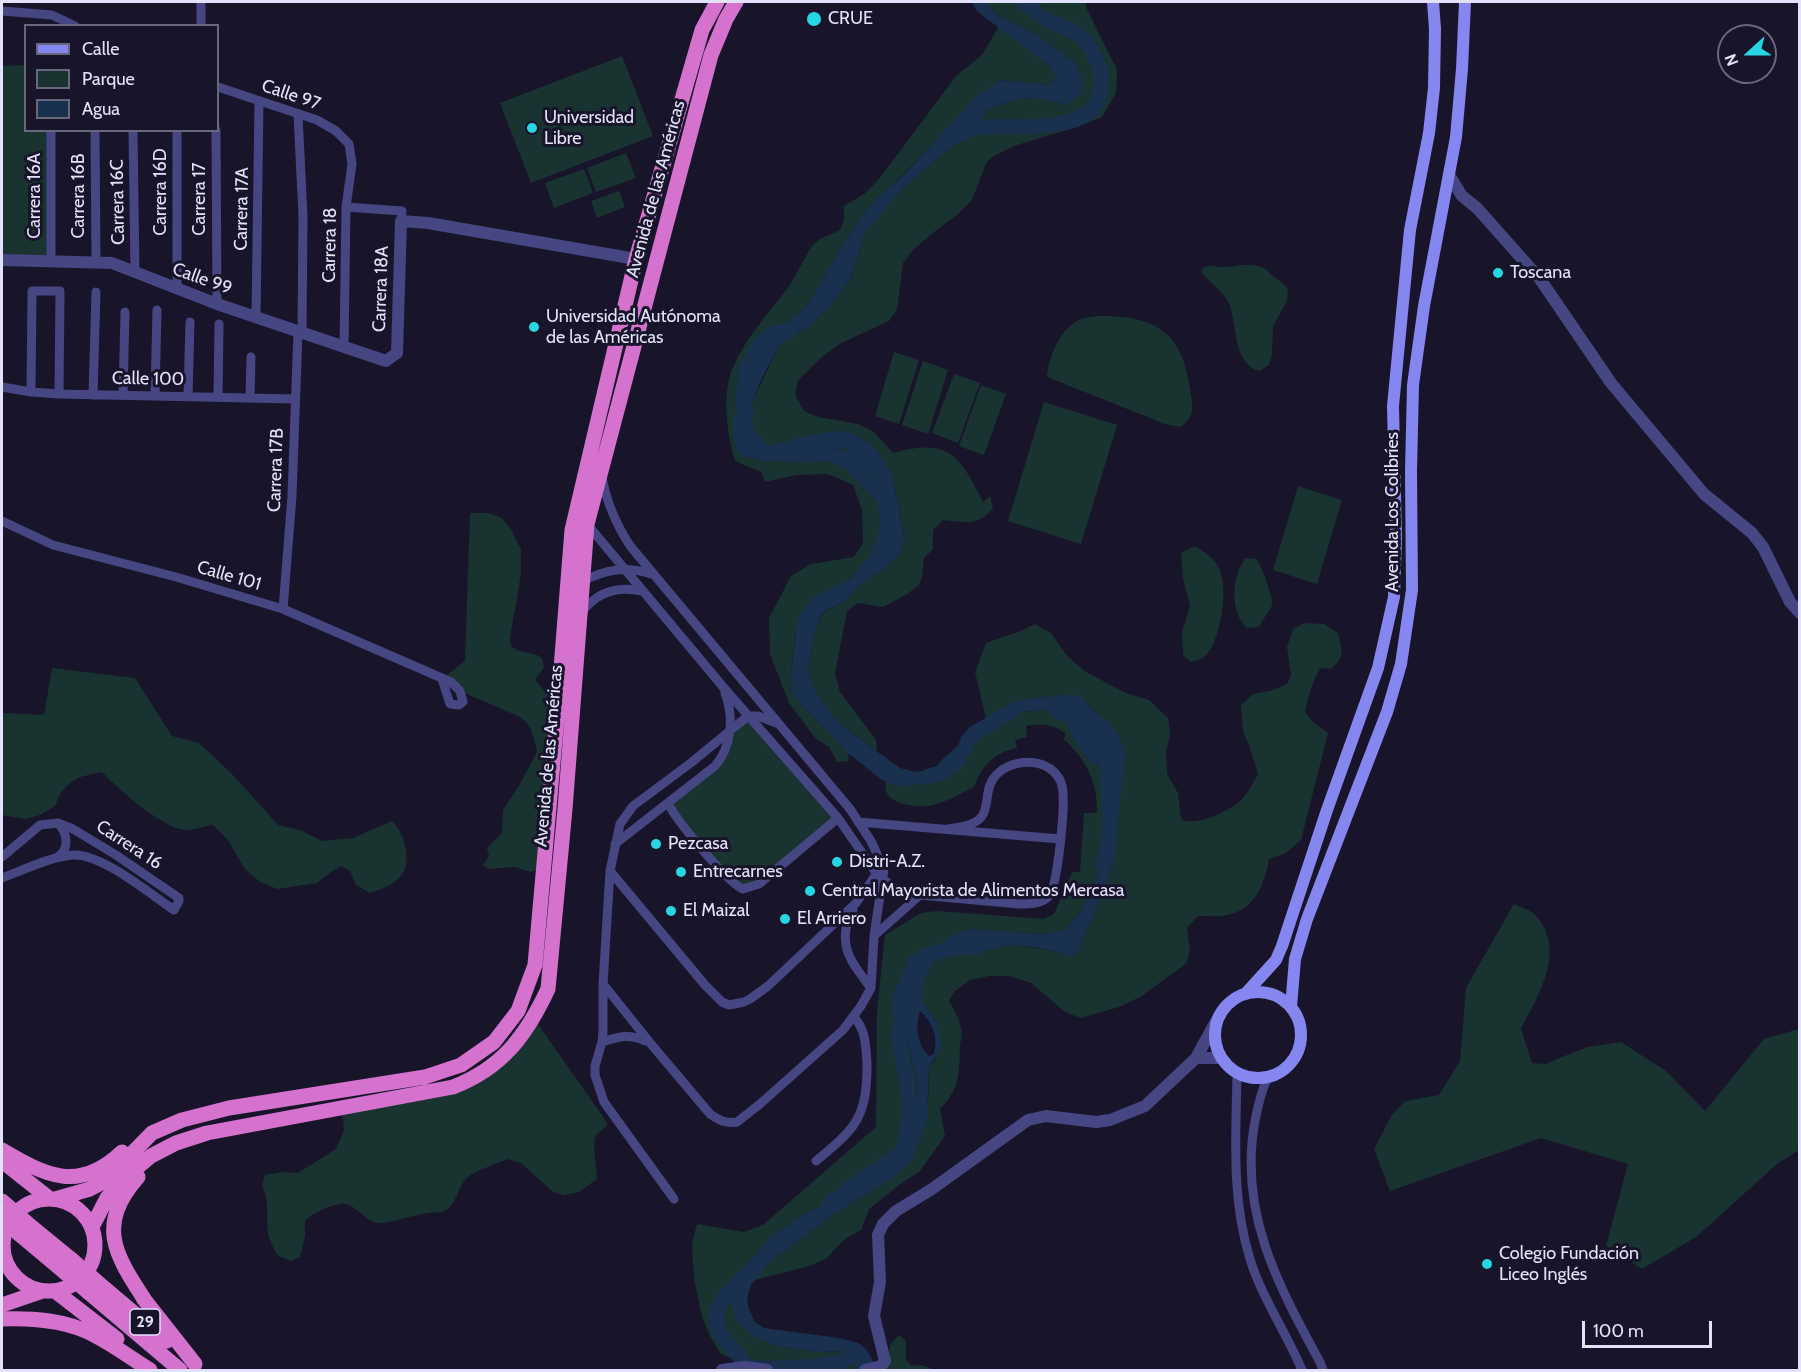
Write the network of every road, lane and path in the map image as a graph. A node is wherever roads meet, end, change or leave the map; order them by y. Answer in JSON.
{"nodes":[{"id":1,"x":201,"y":2,"type":"edge"},
{"id":2,"x":717,"y":2,"type":"edge"},
{"id":3,"x":736,"y":2,"type":"edge"},
{"id":4,"x":1433,"y":2,"type":"edge"},
{"id":5,"x":1465,"y":2,"type":"edge"},
{"id":6,"x":2,"y":10,"type":"edge"},
{"id":7,"x":52,"y":15,"type":"junction"},
{"id":8,"x":52,"y":24,"type":"edge"},
{"id":9,"x":71,"y":24,"type":"edge"},
{"id":10,"x":201,"y":24,"type":"edge"},
{"id":11,"x":219,"y":87,"type":"edge"},
{"id":12,"x":259,"y":101,"type":"junction"},
{"id":13,"x":298,"y":115,"type":"junction"},
{"id":14,"x":51,"y":132,"type":"edge"},
{"id":15,"x":95,"y":132,"type":"edge"},
{"id":16,"x":134,"y":132,"type":"edge"},
{"id":17,"x":177,"y":132,"type":"edge"},
{"id":18,"x":216,"y":132,"type":"edge"},
{"id":19,"x":349,"y":144,"type":"joint"},
{"id":20,"x":1449,"y":175,"type":"junction"},
{"id":21,"x":1462,"y":195,"type":"junction"},
{"id":22,"x":346,"y":207,"type":"junction"},
{"id":23,"x":1443,"y":209,"type":"junction"},
{"id":24,"x":401,"y":216,"type":"junction"},
{"id":25,"x":636,"y":259,"type":"junction"},
{"id":26,"x":2,"y":260,"type":"edge"},
{"id":27,"x":51,"y":261,"type":"junction"},
{"id":28,"x":96,"y":262,"type":"junction"},
{"id":29,"x":135,"y":273,"type":"junction"},
{"id":30,"x":177,"y":289,"type":"junction"},
{"id":31,"x":96,"y":292,"type":"dead end"},
{"id":32,"x":1401,"y":300,"type":"junction"},
{"id":33,"x":217,"y":304,"type":"junction"},
{"id":34,"x":1424,"y":306,"type":"junction"},
{"id":35,"x":157,"y":310,"type":"dead end"},
{"id":36,"x":125,"y":312,"type":"dead end"},
{"id":37,"x":256,"y":317,"type":"junction"},
{"id":38,"x":190,"y":322,"type":"dead end"},
{"id":39,"x":219,"y":324,"type":"dead end"},
{"id":40,"x":300,"y":333,"type":"junction"},
{"id":41,"x":344,"y":348,"type":"junction"},
{"id":42,"x":251,"y":357,"type":"dead end"},
{"id":43,"x":386,"y":361,"type":"joint"},
{"id":44,"x":2,"y":387,"type":"edge"},
{"id":45,"x":31,"y":392,"type":"junction"},
{"id":46,"x":58,"y":394,"type":"junction"},
{"id":47,"x":93,"y":395,"type":"junction"},
{"id":48,"x":123,"y":395,"type":"junction"},
{"id":49,"x":155,"y":395,"type":"junction"},
{"id":50,"x":188,"y":396,"type":"junction"},
{"id":51,"x":250,"y":396,"type":"junction"},
{"id":52,"x":218,"y":397,"type":"junction"},
{"id":53,"x":295,"y":399,"type":"junction"},
{"id":54,"x":601,"y":470,"type":"junction"},
{"id":55,"x":576,"y":509,"type":"junction"},
{"id":56,"x":2,"y":521,"type":"edge"},
{"id":57,"x":587,"y":524,"type":"junction"},
{"id":58,"x":624,"y":569,"type":"junction"},
{"id":59,"x":651,"y":574,"type":"junction"},
{"id":60,"x":582,"y":582,"type":"junction"},
{"id":61,"x":642,"y":591,"type":"junction"},
{"id":62,"x":567,"y":606,"type":"junction"},
{"id":63,"x":681,"y":608,"type":"junction"},
{"id":64,"x":283,"y":609,"type":"junction"},
{"id":65,"x":1800,"y":613,"type":"edge"},
{"id":66,"x":580,"y":614,"type":"junction"},
{"id":67,"x":667,"y":621,"type":"junction"},
{"id":68,"x":722,"y":656,"type":"junction"},
{"id":69,"x":707,"y":669,"type":"junction"},
{"id":70,"x":442,"y":680,"type":"dead end"},
{"id":71,"x":724,"y":688,"type":"junction"},
{"id":72,"x":748,"y":716,"type":"junction"},
{"id":73,"x":782,"y":725,"type":"junction"},
{"id":74,"x":729,"y":731,"type":"junction"},
{"id":75,"x":728,"y":742,"type":"junction"},
{"id":76,"x":838,"y":794,"type":"junction"},
{"id":77,"x":668,"y":803,"type":"junction"},
{"id":78,"x":838,"y":818,"type":"junction"},
{"id":79,"x":858,"y":822,"type":"junction"},
{"id":80,"x":58,"y":823,"type":"junction"},
{"id":81,"x":948,"y":829,"type":"junction"},
{"id":82,"x":1060,"y":839,"type":"junction"},
{"id":83,"x":615,"y":844,"type":"junction"},
{"id":84,"x":2,"y":856,"type":"edge"},
{"id":85,"x":54,"y":860,"type":"junction"},
{"id":86,"x":610,"y":871,"type":"junction"},
{"id":87,"x":879,"y":876,"type":"junction"},
{"id":88,"x":2,"y":878,"type":"edge"},
{"id":89,"x":920,"y":895,"type":"junction"},
{"id":90,"x":856,"y":903,"type":"junction"},
{"id":91,"x":874,"y":936,"type":"junction"},
{"id":92,"x":603,"y":984,"type":"junction"},
{"id":93,"x":871,"y":988,"type":"junction"},
{"id":94,"x":1246,"y":993,"type":"junction"},
{"id":95,"x":1291,"y":1007,"type":"junction"},
{"id":96,"x":1219,"y":1016,"type":"junction"},
{"id":97,"x":854,"y":1017,"type":"junction"},
{"id":98,"x":602,"y":1042,"type":"junction"},
{"id":99,"x":651,"y":1044,"type":"junction"},
{"id":100,"x":1196,"y":1058,"type":"junction"},
{"id":101,"x":1221,"y":1058,"type":"junction"},
{"id":102,"x":1237,"y":1073,"type":"junction"},
{"id":103,"x":1268,"y":1077,"type":"junction"},
{"id":104,"x":152,"y":1133,"type":"junction"},
{"id":105,"x":165,"y":1148,"type":"junction"},
{"id":106,"x":2,"y":1150,"type":"edge"},
{"id":107,"x":2,"y":1161,"type":"edge"},
{"id":108,"x":816,"y":1161,"type":"dead end"},
{"id":109,"x":52,"y":1199,"type":"junction"},
{"id":110,"x":674,"y":1199,"type":"dead end"},
{"id":111,"x":2,"y":1201,"type":"edge"},
{"id":112,"x":2,"y":1219,"type":"edge"},
{"id":113,"x":92,"y":1227,"type":"junction"},
{"id":114,"x":23,"y":1228,"type":"junction"},
{"id":115,"x":95,"y":1245,"type":"junction"},
{"id":116,"x":2,"y":1248,"type":"edge"},
{"id":117,"x":92,"y":1286,"type":"junction"},
{"id":118,"x":49,"y":1291,"type":"junction"},
{"id":119,"x":2,"y":1305,"type":"edge"},
{"id":120,"x":148,"y":1305,"type":"junction"},
{"id":121,"x":2,"y":1318,"type":"edge"},
{"id":122,"x":199,"y":1367,"type":"edge"},
{"id":123,"x":150,"y":1371,"type":"edge"},
{"id":124,"x":159,"y":1371,"type":"edge"},
{"id":125,"x":180,"y":1371,"type":"edge"},
{"id":126,"x":722,"y":1371,"type":"edge"},
{"id":127,"x":767,"y":1371,"type":"edge"},
{"id":128,"x":865,"y":1371,"type":"edge"},
{"id":129,"x":1302,"y":1371,"type":"edge"},
{"id":130,"x":1323,"y":1371,"type":"edge"}],
"edges":[{"from":1,"to":10,"type":"street"},
{"from":2,"to":25,"type":"highway","name":"Avenida de las Américas"},
{"from":3,"to":54,"type":"highway","name":"Avenida de las Américas"},
{"from":4,"to":32,"type":"main road","name":"Avenida Los Colibríes"},
{"from":5,"to":20,"type":"main road","name":"Avenida Los Colibríes"},
{"from":6,"to":7,"type":"street"},
{"from":7,"to":8,"type":"street"},
{"from":7,"to":9,"type":"street"},
{"from":11,"to":12,"type":"street","name":"Calle 97"},
{"from":12,"to":13,"type":"street","name":"Calle 97"},
{"from":12,"to":37,"type":"street","name":"Carrera 17A"},
{"from":13,"to":19,"type":"street","name":"Calle 97"},
{"from":13,"to":40,"type":"street","name":"Carrera 17B"},
{"from":14,"to":27,"type":"street","name":"Carrera 16A"},
{"from":15,"to":28,"type":"street","name":"Carrera 16B"},
{"from":16,"to":29,"type":"street","name":"Carrera 16C"},
{"from":17,"to":30,"type":"street","name":"Carrera 16D"},
{"from":18,"to":33,"type":"street","name":"Carrera 17"},
{"from":19,"to":22,"type":"street","name":"Carrera 18"},
{"from":20,"to":21,"type":"street"},
{"from":20,"to":23,"type":"main road","name":"Avenida Los Colibríes"},
{"from":21,"to":23,"type":"street"},
{"from":21,"to":65,"type":"street"},
{"from":22,"to":24,"type":"street"},
{"from":22,"to":41,"type":"street","name":"Carrera 18"},
{"from":23,"to":34,"type":"main road","name":"Avenida Los Colibríes"},
{"from":24,"to":25,"type":"street"},
{"from":24,"to":43,"type":"street","name":"Carrera 18A"},
{"from":25,"to":55,"type":"highway","name":"Avenida de las Américas"},
{"from":26,"to":27,"type":"street","name":"Calle 99"},
{"from":27,"to":28,"type":"street","name":"Calle 99"},
{"from":28,"to":29,"type":"street","name":"Calle 99"},
{"from":29,"to":30,"type":"street","name":"Calle 99"},
{"from":30,"to":33,"type":"street","name":"Calle 99"},
{"from":31,"to":47,"type":"street"},
{"from":32,"to":34,"type":"main road"},
{"from":32,"to":94,"type":"main road","name":"Avenida Los Colibríes"},
{"from":33,"to":37,"type":"street","name":"Calle 99"},
{"from":34,"to":95,"type":"main road","name":"Avenida Los Colibríes"},
{"from":35,"to":49,"type":"street"},
{"from":36,"to":48,"type":"street"},
{"from":37,"to":40,"type":"street","name":"Calle 99"},
{"from":38,"to":50,"type":"street"},
{"from":39,"to":52,"type":"street"},
{"from":40,"to":41,"type":"street","name":"Calle 99"},
{"from":40,"to":53,"type":"street","name":"Carrera 17B"},
{"from":41,"to":43,"type":"street","name":"Calle 99"},
{"from":42,"to":51,"type":"street"},
{"from":44,"to":45,"type":"street","name":"Calle 100"},
{"from":45,"to":46,"type":"street","name":"Calle 100"},
{"from":45,"to":46,"type":"street"},
{"from":46,"to":47,"type":"street","name":"Calle 100"},
{"from":47,"to":48,"type":"street","name":"Calle 100"},
{"from":48,"to":49,"type":"street","name":"Calle 100"},
{"from":49,"to":50,"type":"street","name":"Calle 100"},
{"from":50,"to":52,"type":"street","name":"Calle 100"},
{"from":51,"to":52,"type":"street","name":"Calle 100"},
{"from":51,"to":53,"type":"street","name":"Calle 100"},
{"from":53,"to":64,"type":"street","name":"Carrera 17B"},
{"from":54,"to":57,"type":"highway","name":"Avenida de las Américas"},
{"from":54,"to":59,"type":"street"},
{"from":55,"to":57,"type":"highway"},
{"from":55,"to":62,"type":"highway","name":"Avenida de las Américas"},
{"from":56,"to":64,"type":"street","name":"Calle 101"},
{"from":57,"to":58,"type":"street"},
{"from":57,"to":60,"type":"highway","name":"Avenida de las Américas"},
{"from":58,"to":59,"type":"street"},
{"from":58,"to":60,"type":"street"},
{"from":58,"to":61,"type":"street"},
{"from":59,"to":63,"type":"street"},
{"from":60,"to":62,"type":"highway"},
{"from":60,"to":66,"type":"highway","name":"Avenida de las Américas"},
{"from":61,"to":66,"type":"street"},
{"from":61,"to":67,"type":"street"},
{"from":62,"to":104,"type":"highway","name":"Avenida de las Américas"},
{"from":63,"to":67,"type":"street"},
{"from":63,"to":68,"type":"street"},
{"from":64,"to":70,"type":"street","name":"Calle 101"},
{"from":66,"to":105,"type":"highway","name":"Avenida de las Américas"},
{"from":67,"to":69,"type":"street"},
{"from":68,"to":69,"type":"street"},
{"from":68,"to":73,"type":"street"},
{"from":69,"to":71,"type":"street"},
{"from":71,"to":72,"type":"street"},
{"from":71,"to":74,"type":"street"},
{"from":72,"to":73,"type":"street"},
{"from":72,"to":74,"type":"street"},
{"from":72,"to":75,"type":"street"},
{"from":72,"to":78,"type":"street"},
{"from":73,"to":76,"type":"street"},
{"from":74,"to":75,"type":"street"},
{"from":74,"to":83,"type":"street"},
{"from":75,"to":77,"type":"street"},
{"from":76,"to":78,"type":"street"},
{"from":76,"to":79,"type":"street"},
{"from":77,"to":78,"type":"street"},
{"from":77,"to":83,"type":"street"},
{"from":78,"to":87,"type":"street"},
{"from":79,"to":81,"type":"street"},
{"from":79,"to":87,"type":"street"},
{"from":80,"to":84,"type":"street"},
{"from":80,"to":85,"type":"street"},
{"from":80,"to":85,"type":"street","name":"Carrera 16"},
{"from":81,"to":82,"type":"street"},
{"from":81,"to":82,"type":"street"},
{"from":82,"to":89,"type":"street"},
{"from":83,"to":86,"type":"street"},
{"from":85,"to":88,"type":"street"},
{"from":86,"to":90,"type":"street"},
{"from":86,"to":92,"type":"street"},
{"from":87,"to":89,"type":"street"},
{"from":87,"to":90,"type":"street"},
{"from":87,"to":91,"type":"street"},
{"from":89,"to":91,"type":"street"},
{"from":90,"to":93,"type":"street"},
{"from":91,"to":93,"type":"street"},
{"from":92,"to":98,"type":"street"},
{"from":92,"to":99,"type":"street"},
{"from":93,"to":97,"type":"street"},
{"from":94,"to":95,"type":"main road"},
{"from":94,"to":96,"type":"main road"},
{"from":95,"to":103,"type":"main road"},
{"from":96,"to":100,"type":"street"},
{"from":96,"to":101,"type":"main road"},
{"from":97,"to":99,"type":"street"},
{"from":97,"to":108,"type":"street"},
{"from":98,"to":99,"type":"street"},
{"from":98,"to":110,"type":"street"},
{"from":100,"to":101,"type":"street"},
{"from":100,"to":128,"type":"street"},
{"from":101,"to":102,"type":"main road"},
{"from":102,"to":103,"type":"main road"},
{"from":102,"to":129,"type":"street"},
{"from":103,"to":130,"type":"street"},
{"from":104,"to":106,"type":"highway"},
{"from":104,"to":109,"type":"highway","name":"Avenida de las Américas"},
{"from":105,"to":113,"type":"highway","name":"Avenida de las Américas"},
{"from":105,"to":120,"type":"highway"},
{"from":107,"to":109,"type":"highway"},
{"from":109,"to":113,"type":"highway"},
{"from":109,"to":116,"type":"highway"},
{"from":111,"to":114,"type":"highway","number":"29","bridge":true},
{"from":112,"to":114,"type":"highway","number":"29","bridge":true},
{"from":113,"to":115,"type":"highway"},
{"from":114,"to":117,"type":"highway","number":"29","bridge":true},
{"from":115,"to":118,"type":"highway"},
{"from":115,"to":120,"type":"highway"},
{"from":116,"to":118,"type":"highway"},
{"from":117,"to":122,"type":"highway","number":"29"},
{"from":117,"to":125,"type":"highway","number":"29"},
{"from":118,"to":119,"type":"highway"},
{"from":118,"to":124,"type":"highway"},
{"from":120,"to":122,"type":"highway"},
{"from":121,"to":123,"type":"highway"},
{"from":126,"to":127,"type":"street"}]}
